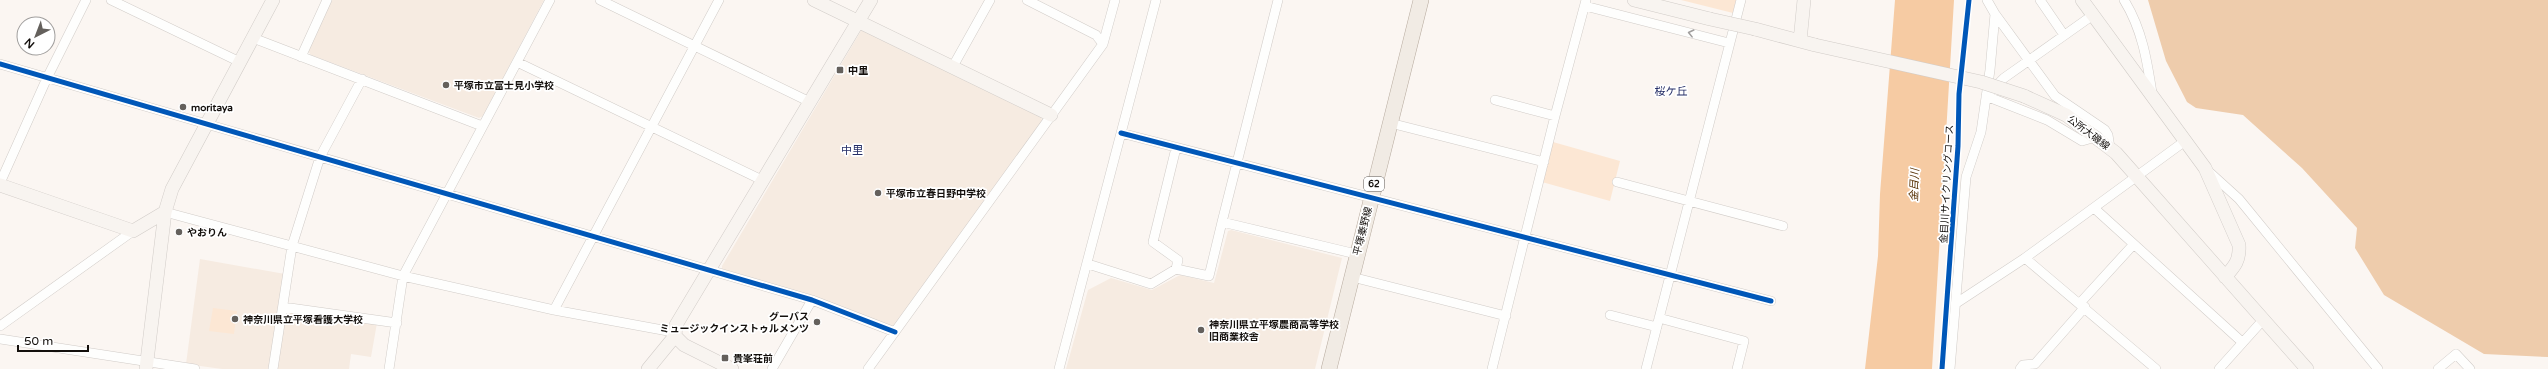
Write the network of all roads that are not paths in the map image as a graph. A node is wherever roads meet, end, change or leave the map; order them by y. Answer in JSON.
{"nodes":[{"id":1,"x":86,"y":0,"type":"edge"},
{"id":2,"x":111,"y":0,"type":"edge"},
{"id":3,"x":273,"y":0,"type":"edge"},
{"id":4,"x":327,"y":0,"type":"edge"},
{"id":5,"x":550,"y":0,"type":"edge"},
{"id":6,"x":600,"y":0,"type":"edge"},
{"id":7,"x":719,"y":0,"type":"edge"},
{"id":8,"x":814,"y":0,"type":"edge"},
{"id":9,"x":872,"y":0,"type":"edge"},
{"id":10,"x":990,"y":0,"type":"edge"},
{"id":11,"x":1027,"y":0,"type":"edge"},
{"id":12,"x":1115,"y":0,"type":"edge"},
{"id":13,"x":1156,"y":0,"type":"edge"},
{"id":14,"x":1278,"y":0,"type":"edge"},
{"id":15,"x":1421,"y":0,"type":"edge"},
{"id":16,"x":1634,"y":0,"type":"edge"},
{"id":17,"x":1741,"y":0,"type":"edge"},
{"id":18,"x":1804,"y":0,"type":"edge"},
{"id":19,"x":1987,"y":0,"type":"edge"},
{"id":20,"x":2040,"y":0,"type":"edge"},
{"id":21,"x":2082,"y":0,"type":"edge"},
{"id":22,"x":2124,"y":0,"type":"edge"},
{"id":23,"x":1586,"y":3,"type":"edge"},
{"id":24,"x":1995,"y":14,"type":"junction"},
{"id":25,"x":2092,"y":15,"type":"junction"},
{"id":26,"x":859,"y":21,"type":"junction"},
{"id":27,"x":2064,"y":35,"type":"junction"},
{"id":28,"x":253,"y":38,"type":"junction"},
{"id":29,"x":1800,"y":41,"type":"junction"},
{"id":30,"x":1729,"y":43,"type":"junction"},
{"id":31,"x":1103,"y":44,"type":"junction"},
{"id":32,"x":695,"y":46,"type":"junction"},
{"id":33,"x":301,"y":57,"type":"junction"},
{"id":34,"x":2028,"y":60,"type":"junction"},
{"id":35,"x":240,"y":62,"type":"junction"},
{"id":36,"x":517,"y":62,"type":"junction"},
{"id":37,"x":0,"y":64,"type":"edge"},
{"id":38,"x":952,"y":68,"type":"junction"},
{"id":39,"x":47,"y":78,"type":"junction"},
{"id":40,"x":362,"y":79,"type":"junction"},
{"id":41,"x":1986,"y":96,"type":"junction"},
{"id":42,"x":2152,"y":97,"type":"junction"},
{"id":43,"x":1495,"y":100,"type":"dead end"},
{"id":44,"x":810,"y":102,"type":"junction"},
{"id":45,"x":1050,"y":115,"type":"junction"},
{"id":46,"x":1555,"y":116,"type":"junction"},
{"id":47,"x":1390,"y":123,"type":"junction"},
{"id":48,"x":206,"y":124,"type":"junction"},
{"id":49,"x":482,"y":126,"type":"junction"},
{"id":50,"x":652,"y":127,"type":"junction"},
{"id":51,"x":1121,"y":133,"type":"junction"},
{"id":52,"x":2096,"y":137,"type":"junction"},
{"id":53,"x":2185,"y":141,"type":"junction"},
{"id":54,"x":1176,"y":148,"type":"junction"},
{"id":55,"x":2110,"y":148,"type":"junction"},
{"id":56,"x":320,"y":157,"type":"junction"},
{"id":57,"x":1544,"y":162,"type":"junction"},
{"id":58,"x":1237,"y":163,"type":"junction"},
{"id":59,"x":2205,"y":168,"type":"junction"},
{"id":60,"x":2137,"y":175,"type":"junction"},
{"id":61,"x":764,"y":181,"type":"junction"},
{"id":62,"x":1617,"y":182,"type":"dead end"},
{"id":63,"x":0,"y":184,"type":"edge"},
{"id":64,"x":446,"y":193,"type":"junction"},
{"id":65,"x":1371,"y":198,"type":"junction"},
{"id":66,"x":1689,"y":201,"type":"junction"},
{"id":67,"x":2094,"y":208,"type":"junction"},
{"id":68,"x":165,"y":212,"type":"junction"},
{"id":69,"x":1222,"y":222,"type":"junction"},
{"id":70,"x":1783,"y":226,"type":"dead end"},
{"id":71,"x":133,"y":231,"type":"junction"},
{"id":72,"x":594,"y":236,"type":"junction"},
{"id":73,"x":1526,"y":238,"type":"junction"},
{"id":74,"x":2133,"y":245,"type":"junction"},
{"id":75,"x":292,"y":246,"type":"junction"},
{"id":76,"x":1356,"y":254,"type":"junction"},
{"id":77,"x":2025,"y":258,"type":"junction"},
{"id":78,"x":1088,"y":264,"type":"junction"},
{"id":79,"x":1176,"y":269,"type":"junction"},
{"id":80,"x":711,"y":270,"type":"junction"},
{"id":81,"x":1670,"y":275,"type":"junction"},
{"id":82,"x":403,"y":276,"type":"junction"},
{"id":83,"x":2225,"y":277,"type":"junction"},
{"id":84,"x":1352,"y":278,"type":"junction"},
{"id":85,"x":812,"y":300,"type":"junction"},
{"id":86,"x":1771,"y":301,"type":"dead end"},
{"id":87,"x":1955,"y":304,"type":"junction"},
{"id":88,"x":2083,"y":305,"type":"junction"},
{"id":89,"x":283,"y":307,"type":"junction"},
{"id":90,"x":554,"y":310,"type":"junction"},
{"id":91,"x":1610,"y":315,"type":"dead end"},
{"id":92,"x":1506,"y":316,"type":"junction"},
{"id":93,"x":2263,"y":320,"type":"junction"},
{"id":94,"x":397,"y":323,"type":"junction"},
{"id":95,"x":1658,"y":323,"type":"junction"},
{"id":96,"x":0,"y":326,"type":"edge"},
{"id":97,"x":895,"y":332,"type":"junction"},
{"id":98,"x":675,"y":336,"type":"junction"},
{"id":99,"x":0,"y":339,"type":"edge"},
{"id":100,"x":2242,"y":342,"type":"junction"},
{"id":101,"x":146,"y":365,"type":"edge"},
{"id":102,"x":195,"y":369,"type":"edge"},
{"id":103,"x":273,"y":369,"type":"edge"},
{"id":104,"x":390,"y":369,"type":"edge"},
{"id":105,"x":648,"y":369,"type":"edge"},
{"id":106,"x":732,"y":369,"type":"edge"},
{"id":107,"x":772,"y":369,"type":"edge"},
{"id":108,"x":868,"y":369,"type":"edge"},
{"id":109,"x":1059,"y":369,"type":"edge"},
{"id":110,"x":1329,"y":369,"type":"edge"},
{"id":111,"x":1492,"y":369,"type":"edge"},
{"id":112,"x":1646,"y":369,"type":"edge"},
{"id":113,"x":1737,"y":369,"type":"edge"},
{"id":114,"x":1950,"y":369,"type":"edge"},
{"id":115,"x":2020,"y":369,"type":"edge"},
{"id":116,"x":2156,"y":369,"type":"edge"},
{"id":117,"x":2219,"y":369,"type":"edge"},
{"id":118,"x":2308,"y":369,"type":"edge"},
{"id":119,"x":2378,"y":369,"type":"edge"},
{"id":120,"x":2438,"y":369,"type":"edge"},
{"id":121,"x":2470,"y":369,"type":"edge"}],
"edges":[{"from":1,"to":39,"type":"street"},
{"from":2,"to":35,"type":"street"},
{"from":3,"to":28,"type":"street"},
{"from":4,"to":33,"type":"street"},
{"from":5,"to":36,"type":"street"},
{"from":6,"to":32,"type":"street"},
{"from":7,"to":32,"type":"street"},
{"from":8,"to":26,"type":"street"},
{"from":9,"to":26,"type":"street"},
{"from":10,"to":38,"type":"street"},
{"from":11,"to":31,"type":"street"},
{"from":12,"to":31,"type":"street"},
{"from":13,"to":51,"type":"street"},
{"from":14,"to":58,"type":"street"},
{"from":15,"to":47,"type":"main road","name":"平塚秦野線","number":"62"},
{"from":16,"to":29,"type":"street","name":"公所大磯線","bridge":true},
{"from":17,"to":30,"type":"street"},
{"from":18,"to":29,"type":"street"},
{"from":19,"to":24,"type":"street"},
{"from":20,"to":27,"type":"street"},
{"from":21,"to":25,"type":"street"},
{"from":22,"to":42,"type":"street"},
{"from":30,"to":23,"type":"street","one_way":true},
{"from":23,"to":46,"type":"street"},
{"from":24,"to":34,"type":"street"},
{"from":24,"to":41,"type":"street"},
{"from":25,"to":27,"type":"street"},
{"from":25,"to":42,"type":"street"},
{"from":26,"to":38,"type":"street"},
{"from":26,"to":44,"type":"street"},
{"from":27,"to":34,"type":"street"},
{"from":28,"to":33,"type":"street"},
{"from":28,"to":35,"type":"street"},
{"from":29,"to":52,"type":"street","name":"公所大磯線","bridge":true},
{"from":30,"to":66,"type":"street"},
{"from":31,"to":45,"type":"street"},
{"from":32,"to":44,"type":"street"},
{"from":32,"to":50,"type":"street"},
{"from":33,"to":40,"type":"street"},
{"from":34,"to":41,"type":"street"},
{"from":34,"to":55,"type":"street"},
{"from":35,"to":48,"type":"street"},
{"from":36,"to":49,"type":"street"},
{"from":36,"to":50,"type":"street"},
{"from":37,"to":39,"type":"street"},
{"from":38,"to":45,"type":"street"},
{"from":39,"to":48,"type":"street"},
{"from":39,"to":63,"type":"street"},
{"from":40,"to":49,"type":"street"},
{"from":40,"to":56,"type":"street"},
{"from":41,"to":52,"type":"street"},
{"from":41,"to":87,"type":"street"},
{"from":42,"to":53,"type":"street"},
{"from":43,"to":46,"type":"street"},
{"from":44,"to":61,"type":"street"},
{"from":45,"to":97,"type":"street"},
{"from":46,"to":57,"type":"street"},
{"from":47,"to":57,"type":"street"},
{"from":47,"to":65,"type":"main road","name":"平塚秦野線","number":"62"},
{"from":48,"to":56,"type":"street"},
{"from":48,"to":68,"type":"street"},
{"from":49,"to":64,"type":"street"},
{"from":50,"to":61,"type":"street"},
{"from":50,"to":72,"type":"street"},
{"from":51,"to":54,"type":"street"},
{"from":51,"to":78,"type":"street"},
{"from":52,"to":55,"type":"street","name":"公所大磯線"},
{"from":53,"to":59,"type":"street"},
{"from":53,"to":60,"type":"street"},
{"from":54,"to":58,"type":"street"},
{"from":54,"to":79,"type":"street"},
{"from":55,"to":60,"type":"street","name":"公所大磯線"},
{"from":56,"to":64,"type":"street"},
{"from":56,"to":75,"type":"street"},
{"from":57,"to":73,"type":"street"},
{"from":58,"to":65,"type":"street"},
{"from":58,"to":69,"type":"street"},
{"from":59,"to":83,"type":"street"},
{"from":59,"to":119,"type":"street"},
{"from":60,"to":67,"type":"street"},
{"from":60,"to":83,"type":"street","name":"公所大磯線"},
{"from":61,"to":80,"type":"street"},
{"from":62,"to":66,"type":"street"},
{"from":63,"to":71,"type":"street"},
{"from":64,"to":72,"type":"street"},
{"from":64,"to":82,"type":"street"},
{"from":65,"to":73,"type":"street"},
{"from":65,"to":76,"type":"main road","name":"平塚秦野線","number":"62"},
{"from":66,"to":70,"type":"street"},
{"from":66,"to":81,"type":"street"},
{"from":67,"to":74,"type":"street"},
{"from":67,"to":77,"type":"street"},
{"from":68,"to":71,"type":"street"},
{"from":68,"to":75,"type":"street"},
{"from":68,"to":101,"type":"street"},
{"from":69,"to":76,"type":"street"},
{"from":69,"to":79,"type":"street"},
{"from":71,"to":96,"type":"street"},
{"from":72,"to":80,"type":"street"},
{"from":72,"to":90,"type":"street"},
{"from":73,"to":81,"type":"street"},
{"from":73,"to":92,"type":"street"},
{"from":74,"to":88,"type":"street"},
{"from":74,"to":100,"type":"street"},
{"from":75,"to":82,"type":"street"},
{"from":75,"to":89,"type":"street"},
{"from":76,"to":84,"type":"main road","name":"平塚秦野線","number":"62"},
{"from":77,"to":87,"type":"street"},
{"from":77,"to":88,"type":"street"},
{"from":78,"to":79,"type":"street"},
{"from":78,"to":109,"type":"street"},
{"from":80,"to":85,"type":"street"},
{"from":80,"to":98,"type":"street"},
{"from":81,"to":86,"type":"street"},
{"from":81,"to":95,"type":"street"},
{"from":82,"to":90,"type":"street"},
{"from":82,"to":94,"type":"street"},
{"from":83,"to":93,"type":"street","name":"公所大磯線"},
{"from":84,"to":92,"type":"street"},
{"from":84,"to":110,"type":"main road","name":"平塚秦野線","number":"62"},
{"from":85,"to":97,"type":"street"},
{"from":85,"to":107,"type":"street"},
{"from":87,"to":114,"type":"street"},
{"from":88,"to":115,"type":"street"},
{"from":88,"to":116,"type":"street"},
{"from":89,"to":94,"type":"street"},
{"from":89,"to":103,"type":"street"},
{"from":90,"to":98,"type":"street"},
{"from":91,"to":95,"type":"street"},
{"from":92,"to":111,"type":"street"},
{"from":93,"to":100,"type":"street"},
{"from":93,"to":118,"type":"street","name":"公所大磯線"},
{"from":94,"to":104,"type":"street"},
{"from":95,"to":112,"type":"street"},
{"from":95,"to":113,"type":"street"},
{"from":97,"to":108,"type":"street"},
{"from":98,"to":105,"type":"street"},
{"from":98,"to":106,"type":"street"},
{"from":99,"to":101,"type":"street"},
{"from":100,"to":117,"type":"street"},
{"from":101,"to":102,"type":"street"},
{"from":120,"to":121,"type":"street"}]}
